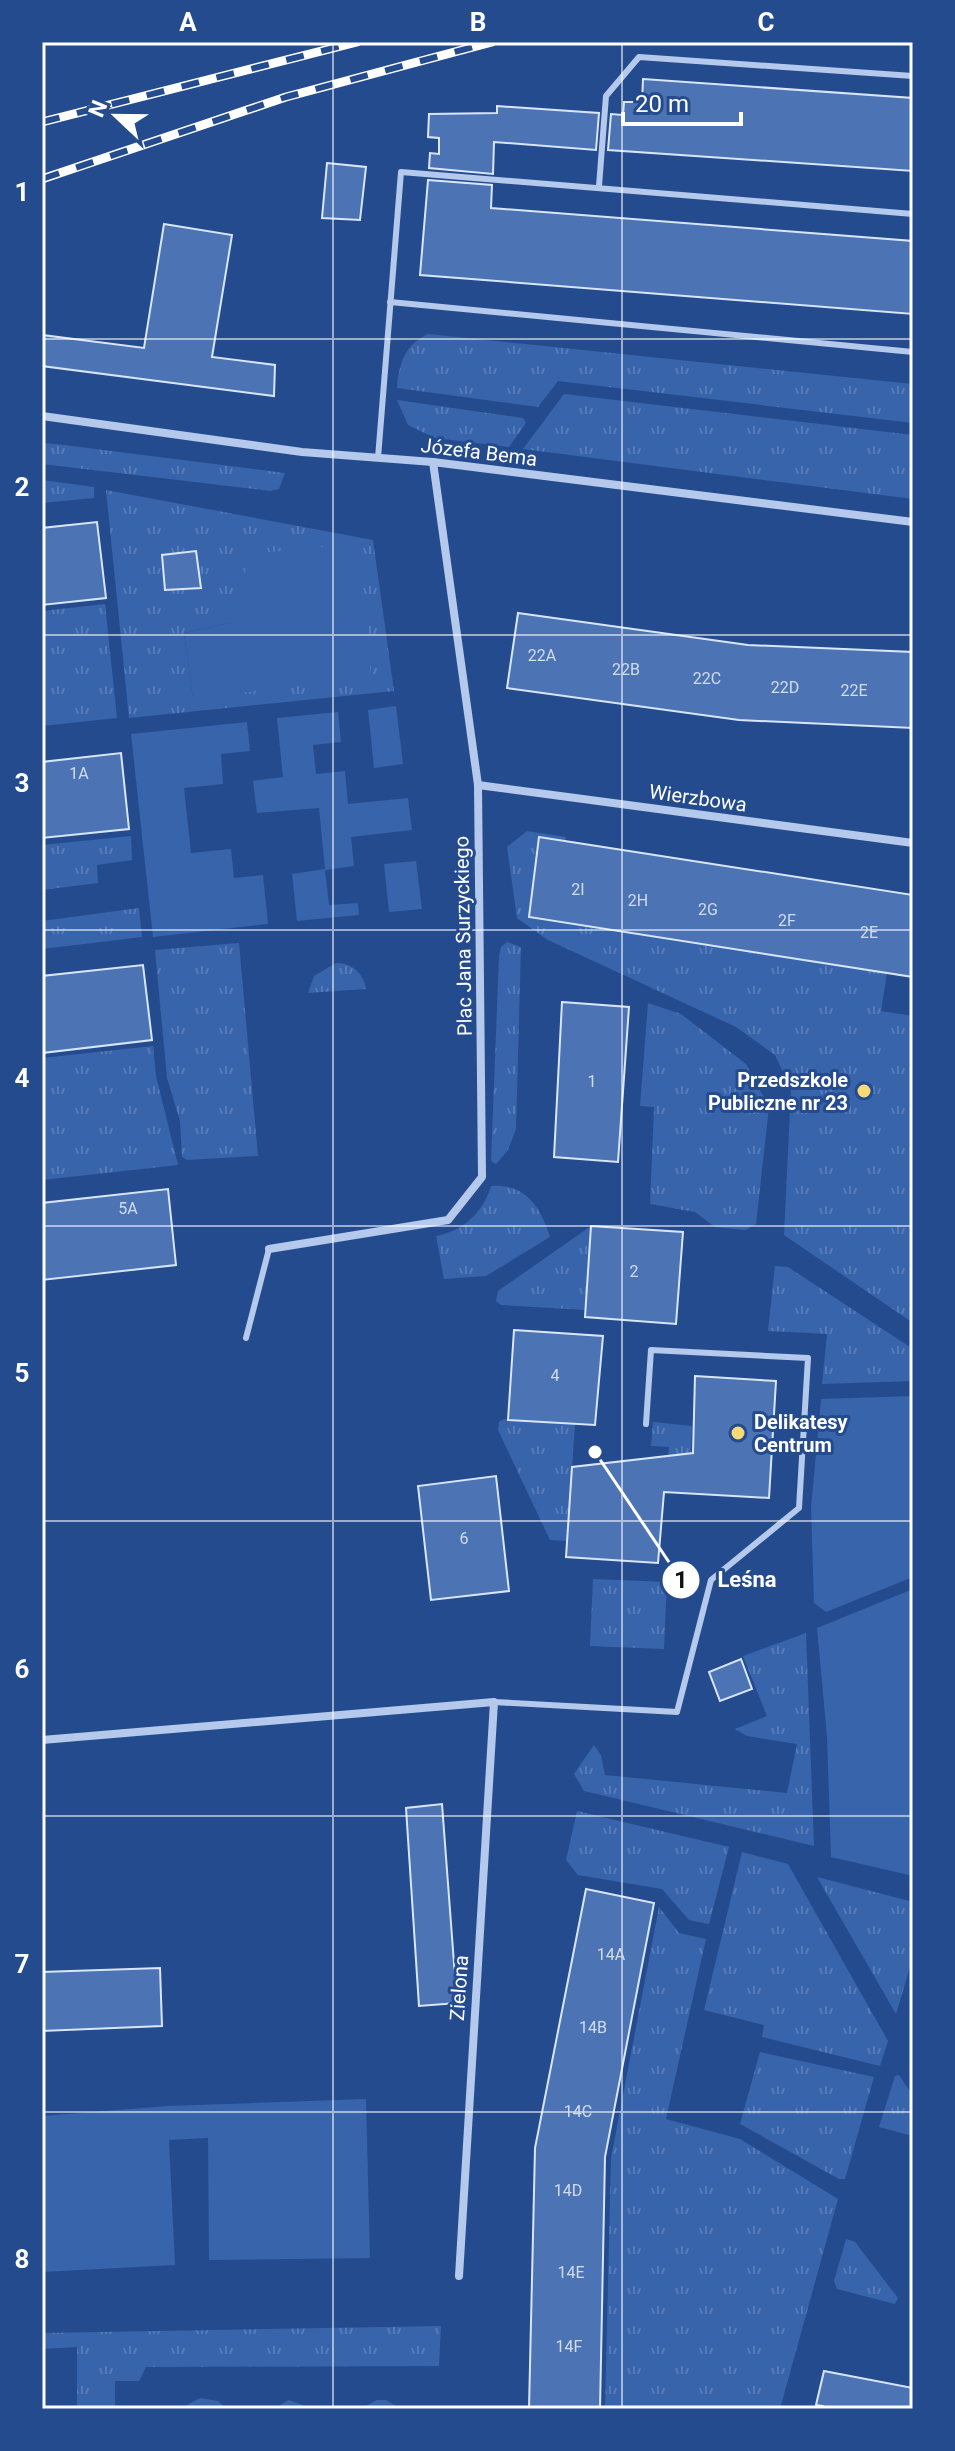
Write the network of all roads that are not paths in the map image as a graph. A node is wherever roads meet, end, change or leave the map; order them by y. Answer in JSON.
{"nodes":[{"id":1,"x":913,"y":76,"type":"edge"},
{"id":2,"x":599,"y":186,"type":"junction"},
{"id":3,"x":913,"y":214,"type":"edge"},
{"id":4,"x":390,"y":302,"type":"junction"},
{"id":5,"x":913,"y":352,"type":"edge"},
{"id":6,"x":42,"y":416,"type":"edge"},
{"id":7,"x":378,"y":458,"type":"junction"},
{"id":8,"x":433,"y":462,"type":"junction"},
{"id":9,"x":913,"y":522,"type":"edge"},
{"id":10,"x":478,"y":785,"type":"junction"},
{"id":11,"x":913,"y":843,"type":"edge"},
{"id":12,"x":269,"y":1249,"type":"joint"},
{"id":13,"x":246,"y":1338,"type":"dead end"},
{"id":14,"x":646,"y":1424,"type":"dead end"},
{"id":15,"x":494,"y":1702,"type":"junction"},
{"id":16,"x":42,"y":1740,"type":"edge"},
{"id":17,"x":459,"y":2276,"type":"dead end"}],
"edges":[{"from":1,"to":2,"type":"lane"},
{"from":2,"to":3,"type":"lane"},
{"from":2,"to":4,"type":"lane"},
{"from":4,"to":5,"type":"lane"},
{"from":4,"to":7,"type":"lane"},
{"from":6,"to":7,"type":"street","name":"Józefa Bema"},
{"from":7,"to":8,"type":"street","name":"Józefa Bema"},
{"from":8,"to":9,"type":"street","name":"Józefa Bema"},
{"from":8,"to":10,"type":"street","name":"Plac Jana Surzyckiego"},
{"from":10,"to":11,"type":"street","name":"Wierzbowa"},
{"from":10,"to":12,"type":"street","name":"Plac Jana Surzyckiego"},
{"from":12,"to":13,"type":"lane"},
{"from":14,"to":15,"type":"lane"},
{"from":15,"to":16,"type":"street"},
{"from":15,"to":17,"type":"street","name":"Zielona"}]}
